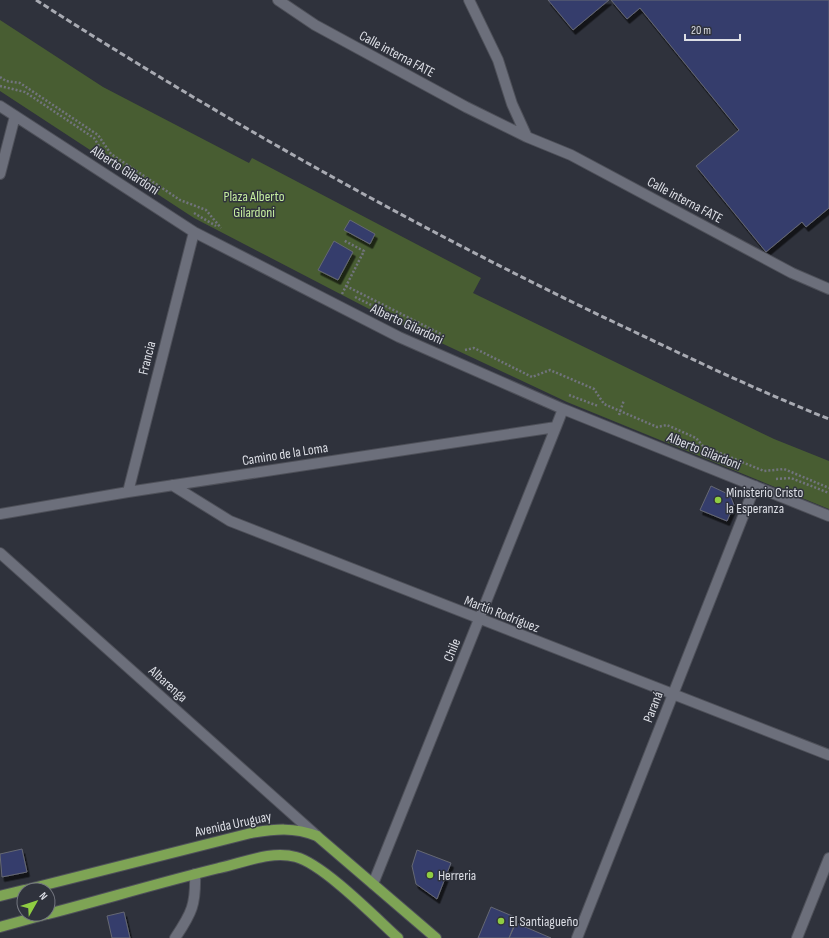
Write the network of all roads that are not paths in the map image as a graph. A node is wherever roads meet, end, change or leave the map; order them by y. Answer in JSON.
{"nodes":[{"id":1,"x":278,"y":0,"type":"edge"},
{"id":2,"x":469,"y":0,"type":"edge"},
{"id":3,"x":0,"y":106,"type":"edge"},
{"id":4,"x":15,"y":116,"type":"junction"},
{"id":5,"x":527,"y":137,"type":"junction"},
{"id":6,"x":0,"y":174,"type":"edge"},
{"id":7,"x":194,"y":232,"type":"junction"},
{"id":8,"x":829,"y":289,"type":"edge"},
{"id":9,"x":563,"y":409,"type":"junction"},
{"id":10,"x":556,"y":427,"type":"junction"},
{"id":11,"x":172,"y":485,"type":"junction"},
{"id":12,"x":754,"y":486,"type":"junction"},
{"id":13,"x":128,"y":492,"type":"junction"},
{"id":14,"x":0,"y":514,"type":"edge"},
{"id":15,"x":829,"y":516,"type":"edge"},
{"id":16,"x":0,"y":553,"type":"edge"},
{"id":17,"x":479,"y":620,"type":"junction"},
{"id":18,"x":672,"y":695,"type":"junction"},
{"id":19,"x":829,"y":756,"type":"edge"},
{"id":20,"x":317,"y":836,"type":"junction"},
{"id":21,"x":829,"y":858,"type":"edge"},
{"id":22,"x":195,"y":874,"type":"junction"},
{"id":23,"x":56,"y":882,"type":"edge"},
{"id":24,"x":373,"y":884,"type":"junction"},
{"id":25,"x":16,"y":892,"type":"edge"},
{"id":26,"x":0,"y":896,"type":"edge"},
{"id":27,"x":56,"y":912,"type":"edge"},
{"id":28,"x":18,"y":922,"type":"edge"},
{"id":29,"x":0,"y":927,"type":"edge"},
{"id":30,"x":175,"y":938,"type":"edge"},
{"id":31,"x":398,"y":938,"type":"edge"},
{"id":32,"x":436,"y":938,"type":"edge"},
{"id":33,"x":577,"y":938,"type":"edge"},
{"id":34,"x":797,"y":938,"type":"edge"}],
"edges":[{"from":1,"to":5,"type":"street","name":"Calle interna FATE"},
{"from":2,"to":5,"type":"street"},
{"from":3,"to":4,"type":"street","name":"Alberto Gilardoni"},
{"from":4,"to":6,"type":"street"},
{"from":4,"to":7,"type":"street","name":"Alberto Gilardoni"},
{"from":5,"to":8,"type":"street","name":"Calle interna FATE"},
{"from":7,"to":9,"type":"street","name":"Alberto Gilardoni"},
{"from":7,"to":13,"type":"street","name":"Francia"},
{"from":9,"to":10,"type":"street"},
{"from":9,"to":12,"type":"street","name":"Alberto Gilardoni"},
{"from":10,"to":11,"type":"street","name":"Camino de la Loma"},
{"from":10,"to":17,"type":"street","name":"Chile"},
{"from":11,"to":13,"type":"street","name":"Camino de la Loma"},
{"from":11,"to":17,"type":"street","name":"Martín Rodríguez"},
{"from":12,"to":15,"type":"street","name":"Alberto Gilardoni"},
{"from":12,"to":18,"type":"street","name":"Paraná"},
{"from":13,"to":14,"type":"street","name":"Camino de la Loma"},
{"from":16,"to":20,"type":"street","name":"Albarenga"},
{"from":17,"to":18,"type":"street","name":"Martín Rodríguez"},
{"from":17,"to":24,"type":"street","name":"Chile"},
{"from":18,"to":19,"type":"street","name":"Martín Rodríguez"},
{"from":18,"to":33,"type":"street","name":"Paraná"},
{"from":20,"to":23,"type":"main road","name":"Avenida Uruguay"},
{"from":20,"to":24,"type":"main road","name":"Avenida Uruguay"},
{"from":21,"to":34,"type":"street"},
{"from":22,"to":27,"type":"main road"},
{"from":22,"to":30,"type":"street"},
{"from":22,"to":31,"type":"main road"},
{"from":24,"to":32,"type":"main road","name":"Avenida Uruguay"},
{"from":25,"to":26,"type":"main road","name":"Avenida Uruguay"},
{"from":28,"to":29,"type":"main road"}]}
